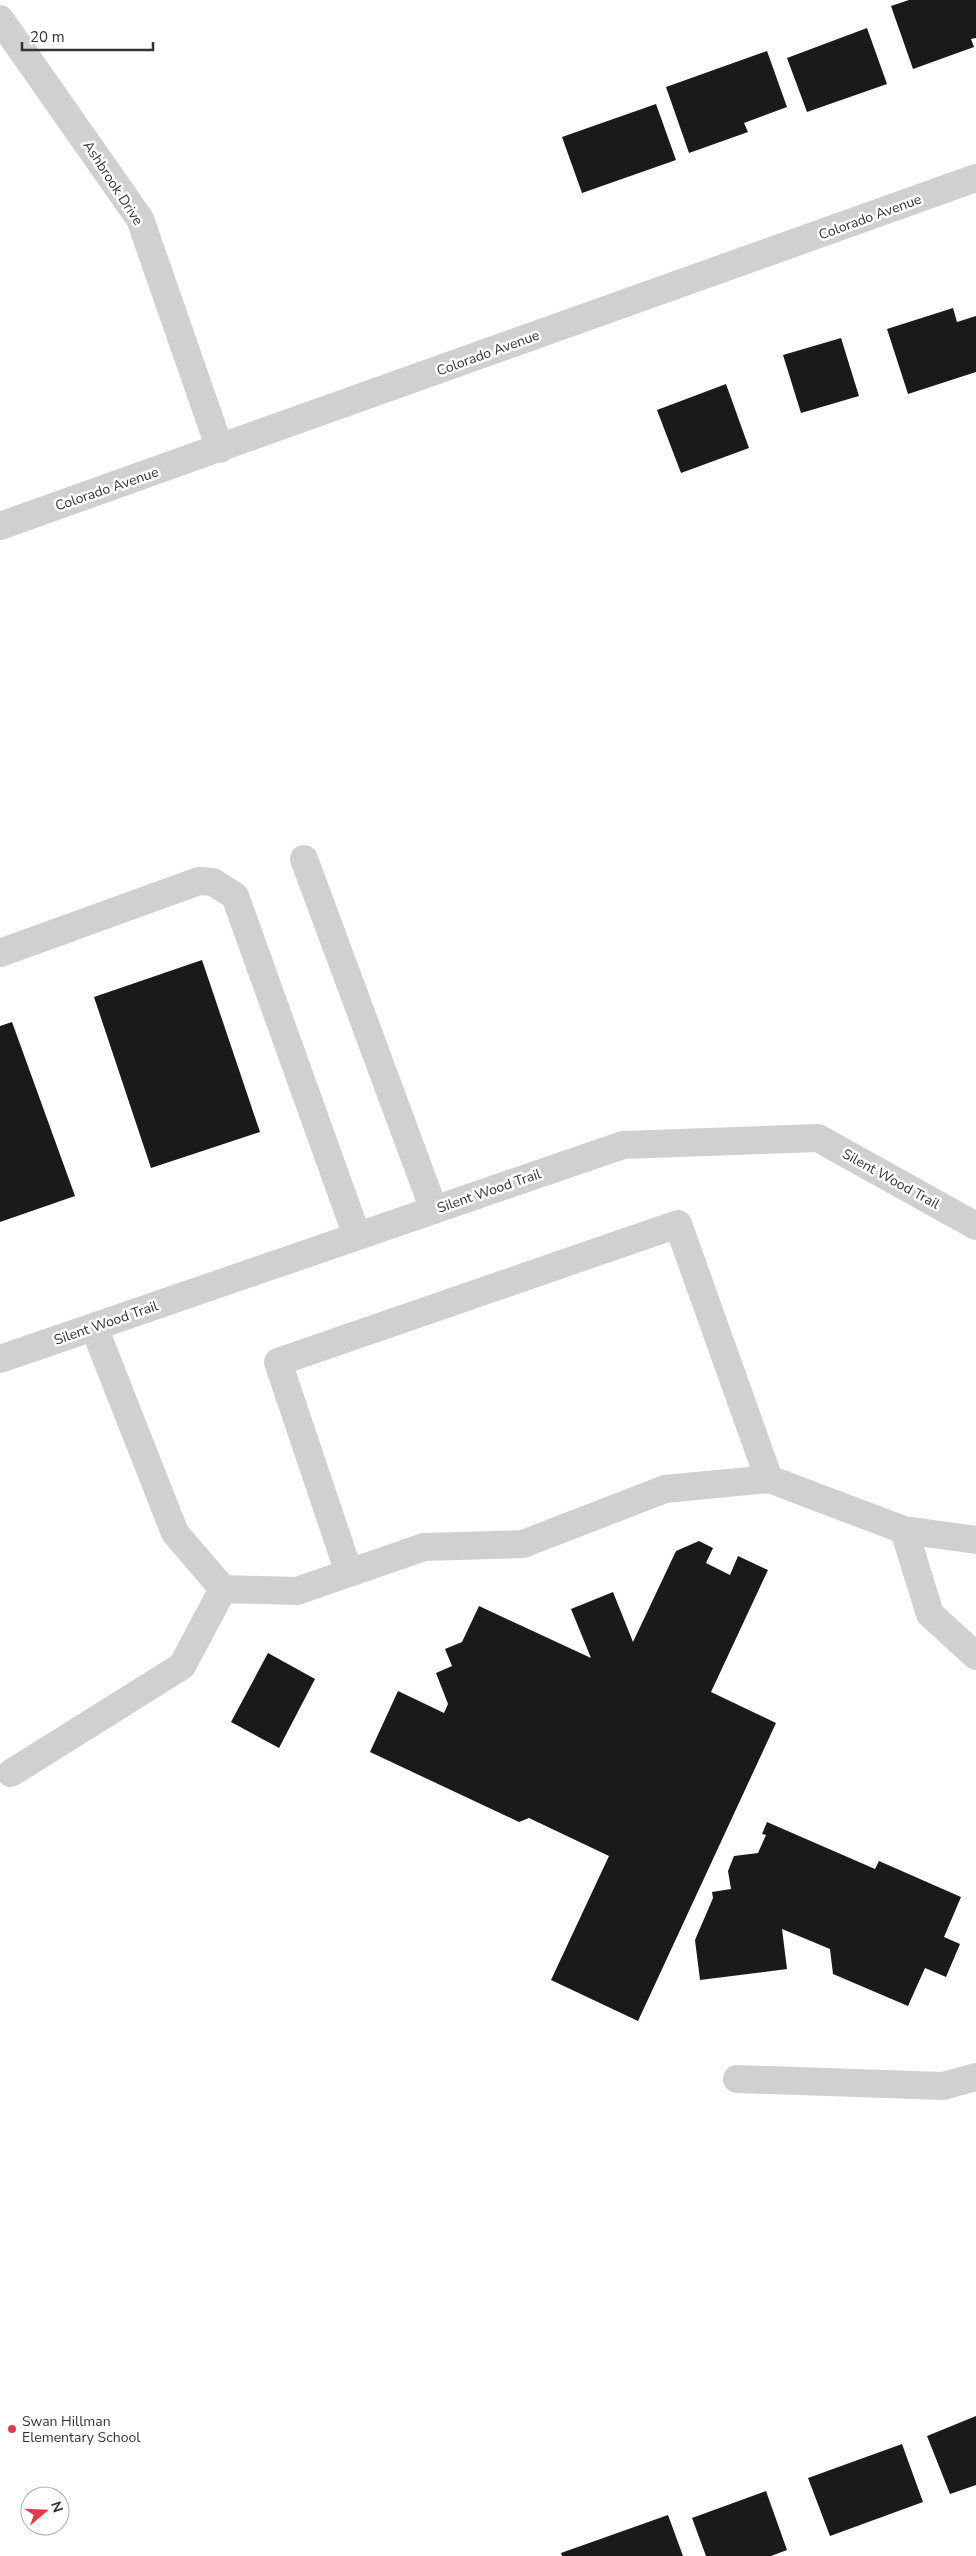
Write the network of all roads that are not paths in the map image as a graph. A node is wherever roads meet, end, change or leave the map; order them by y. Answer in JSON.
{"nodes":[{"id":1,"x":0,"y":20,"type":"edge"},
{"id":2,"x":976,"y":178,"type":"edge"},
{"id":3,"x":220,"y":450,"type":"junction"},
{"id":4,"x":0,"y":526,"type":"edge"},
{"id":5,"x":304,"y":859,"type":"dead end"},
{"id":6,"x":0,"y":953,"type":"edge"},
{"id":7,"x":434,"y":1210,"type":"junction"},
{"id":8,"x":976,"y":1226,"type":"edge"},
{"id":9,"x":357,"y":1236,"type":"junction"},
{"id":10,"x":94,"y":1327,"type":"junction"},
{"id":11,"x":0,"y":1360,"type":"edge"},
{"id":12,"x":769,"y":1479,"type":"junction"},
{"id":13,"x":904,"y":1530,"type":"junction"},
{"id":14,"x":976,"y":1540,"type":"edge"},
{"id":15,"x":349,"y":1573,"type":"junction"},
{"id":16,"x":223,"y":1589,"type":"junction"},
{"id":17,"x":976,"y":1656,"type":"edge"},
{"id":18,"x":11,"y":1773,"type":"dead end"},
{"id":19,"x":976,"y":2077,"type":"edge"},
{"id":20,"x":737,"y":2080,"type":"dead end"}],
"edges":[{"from":1,"to":3,"type":"street","name":"Ashbrook Drive"},
{"from":2,"to":3,"type":"street","name":"Colorado Avenue"},
{"from":3,"to":4,"type":"street","name":"Colorado Avenue"},
{"from":5,"to":7,"type":"street"},
{"from":6,"to":9,"type":"street"},
{"from":7,"to":8,"type":"street","name":"Silent Wood Trail"},
{"from":7,"to":9,"type":"street","name":"Silent Wood Trail"},
{"from":9,"to":10,"type":"street","name":"Silent Wood Trail"},
{"from":10,"to":11,"type":"street","name":"Silent Wood Trail"},
{"from":10,"to":16,"type":"street"},
{"from":12,"to":13,"type":"street"},
{"from":12,"to":15,"type":"street"},
{"from":12,"to":15,"type":"street"},
{"from":13,"to":14,"type":"street"},
{"from":13,"to":17,"type":"street"},
{"from":15,"to":16,"type":"street"},
{"from":16,"to":18,"type":"street"},
{"from":19,"to":20,"type":"street"}]}
